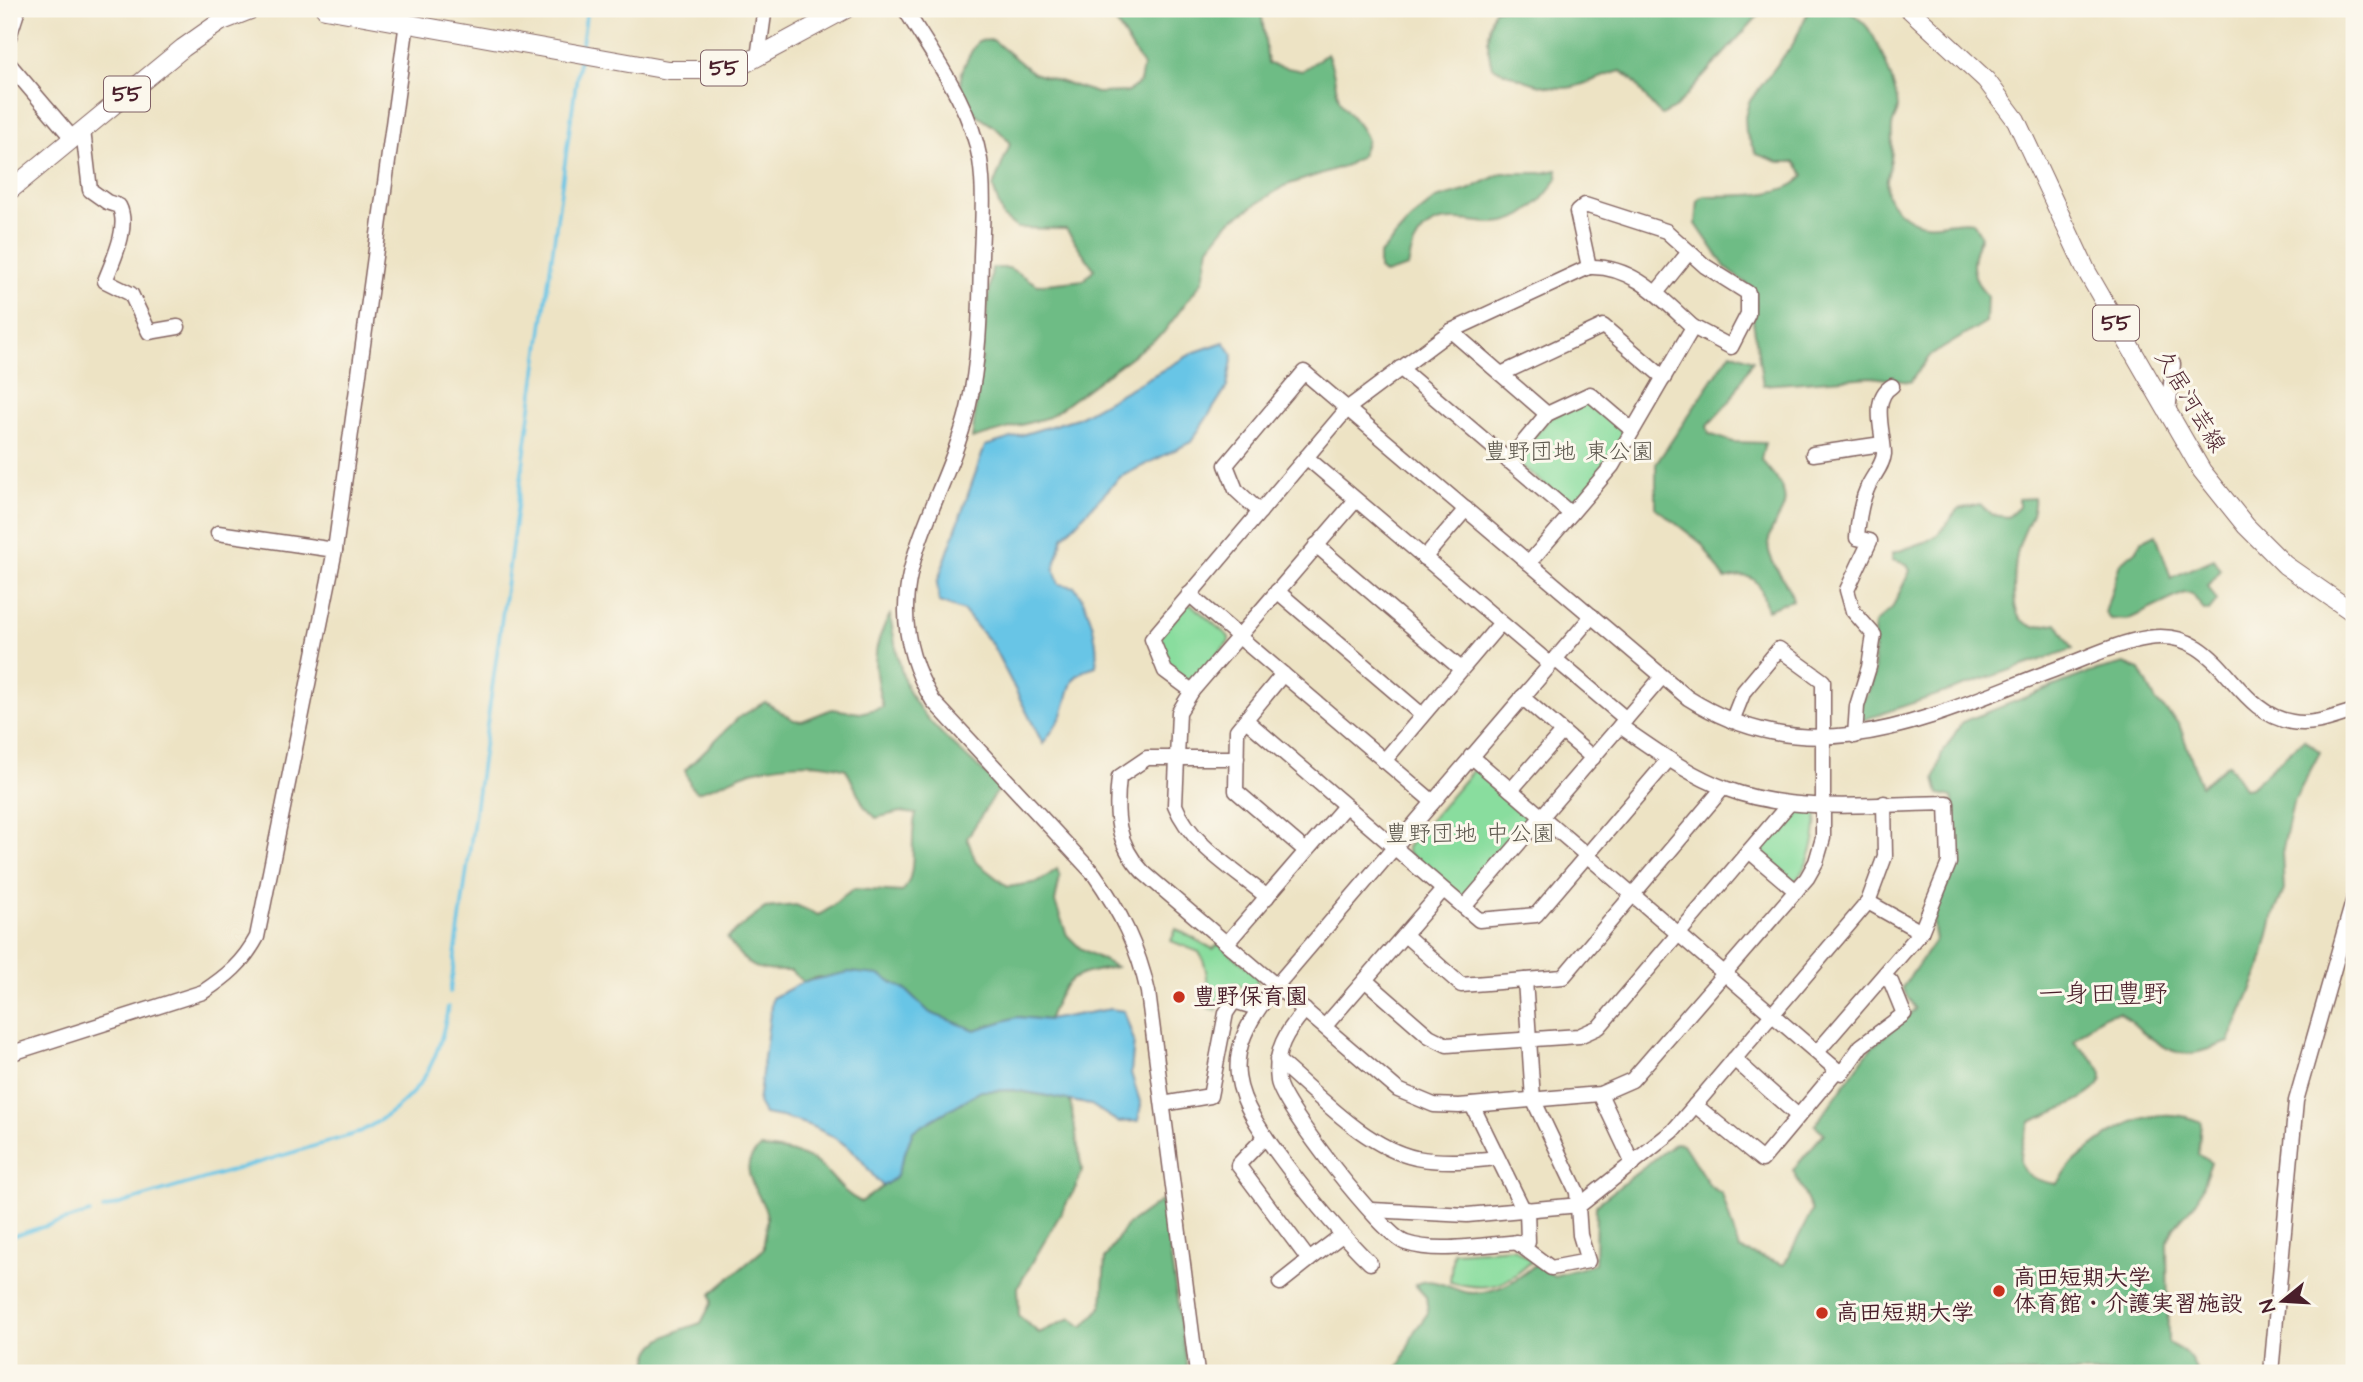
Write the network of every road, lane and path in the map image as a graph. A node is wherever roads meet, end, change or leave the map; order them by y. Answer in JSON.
{"nodes":[{"id":1,"x":18,"y":9,"type":"edge"},
{"id":2,"x":253,"y":9,"type":"edge"},
{"id":3,"x":325,"y":9,"type":"edge"},
{"id":4,"x":846,"y":9,"type":"edge"},
{"id":5,"x":905,"y":9,"type":"edge"},
{"id":6,"x":1909,"y":9,"type":"edge"},
{"id":7,"x":229,"y":13,"type":"edge"},
{"id":8,"x":764,"y":14,"type":"dead end"},
{"id":9,"x":407,"y":22,"type":"junction"},
{"id":10,"x":9,"y":37,"type":"edge"},
{"id":11,"x":758,"y":58,"type":"junction"},
{"id":12,"x":9,"y":64,"type":"edge"},
{"id":13,"x":78,"y":134,"type":"junction"},
{"id":14,"x":9,"y":191,"type":"edge"},
{"id":15,"x":1689,"y":252,"type":"junction"},
{"id":16,"x":1588,"y":267,"type":"junction"},
{"id":17,"x":1656,"y":293,"type":"junction"},
{"id":18,"x":178,"y":327,"type":"dead end"},
{"id":19,"x":1693,"y":327,"type":"junction"},
{"id":20,"x":1451,"y":331,"type":"junction"},
{"id":21,"x":2173,"y":364,"type":"dead end"},
{"id":22,"x":1400,"y":368,"type":"junction"},
{"id":23,"x":1501,"y":374,"type":"junction"},
{"id":24,"x":1664,"y":378,"type":"junction"},
{"id":25,"x":1892,"y":386,"type":"dead end"},
{"id":26,"x":1348,"y":408,"type":"junction"},
{"id":27,"x":1548,"y":414,"type":"junction"},
{"id":28,"x":2168,"y":414,"type":"junction"},
{"id":29,"x":1632,"y":430,"type":"junction"},
{"id":30,"x":1882,"y":444,"type":"junction"},
{"id":31,"x":1813,"y":454,"type":"dead end"},
{"id":32,"x":1306,"y":457,"type":"junction"},
{"id":33,"x":1508,"y":461,"type":"junction"},
{"id":34,"x":1355,"y":501,"type":"junction"},
{"id":35,"x":1466,"y":509,"type":"junction"},
{"id":36,"x":1260,"y":512,"type":"junction"},
{"id":37,"x":1571,"y":514,"type":"junction"},
{"id":38,"x":218,"y":533,"type":"dead end"},
{"id":39,"x":1317,"y":545,"type":"junction"},
{"id":40,"x":335,"y":550,"type":"junction"},
{"id":41,"x":1424,"y":558,"type":"junction"},
{"id":42,"x":1529,"y":563,"type":"junction"},
{"id":43,"x":1277,"y":591,"type":"junction"},
{"id":44,"x":1189,"y":594,"type":"junction"},
{"id":45,"x":2354,"y":614,"type":"edge"},
{"id":46,"x":1592,"y":616,"type":"junction"},
{"id":47,"x":1500,"y":624,"type":"junction"},
{"id":48,"x":1239,"y":637,"type":"junction"},
{"id":49,"x":1552,"y":662,"type":"junction"},
{"id":50,"x":1461,"y":669,"type":"junction"},
{"id":51,"x":1283,"y":674,"type":"junction"},
{"id":52,"x":1662,"y":677,"type":"junction"},
{"id":53,"x":1192,"y":691,"type":"junction"},
{"id":54,"x":1522,"y":697,"type":"junction"},
{"id":55,"x":2354,"y":711,"type":"edge"},
{"id":56,"x":1422,"y":715,"type":"junction"},
{"id":57,"x":1246,"y":720,"type":"junction"},
{"id":58,"x":1732,"y":721,"type":"junction"},
{"id":59,"x":1623,"y":723,"type":"junction"},
{"id":60,"x":1562,"y":732,"type":"junction"},
{"id":61,"x":1855,"y":736,"type":"junction"},
{"id":62,"x":1822,"y":738,"type":"junction"},
{"id":63,"x":1471,"y":756,"type":"junction"},
{"id":64,"x":1177,"y":758,"type":"junction"},
{"id":65,"x":1237,"y":758,"type":"junction"},
{"id":66,"x":1593,"y":758,"type":"junction"},
{"id":67,"x":1669,"y":759,"type":"junction"},
{"id":68,"x":1384,"y":761,"type":"junction"},
{"id":69,"x":1723,"y":788,"type":"junction"},
{"id":70,"x":1511,"y":790,"type":"junction"},
{"id":71,"x":1433,"y":802,"type":"junction"},
{"id":72,"x":1823,"y":803,"type":"junction"},
{"id":73,"x":1884,"y":803,"type":"junction"},
{"id":74,"x":1789,"y":804,"type":"junction"},
{"id":75,"x":1345,"y":806,"type":"junction"},
{"id":76,"x":1542,"y":816,"type":"junction"},
{"id":77,"x":1394,"y":848,"type":"junction"},
{"id":78,"x":1306,"y":851,"type":"junction"},
{"id":79,"x":1749,"y":851,"type":"junction"},
{"id":80,"x":1588,"y":855,"type":"junction"},
{"id":81,"x":1443,"y":890,"type":"junction"},
{"id":82,"x":1796,"y":891,"type":"junction"},
{"id":83,"x":1634,"y":895,"type":"junction"},
{"id":84,"x":1266,"y":897,"type":"junction"},
{"id":85,"x":2354,"y":898,"type":"edge"},
{"id":86,"x":1868,"y":902,"type":"junction"},
{"id":87,"x":1464,"y":907,"type":"junction"},
{"id":88,"x":1921,"y":932,"type":"junction"},
{"id":89,"x":1679,"y":933,"type":"junction"},
{"id":90,"x":1405,"y":935,"type":"junction"},
{"id":91,"x":1227,"y":943,"type":"junction"},
{"id":92,"x":1725,"y":973,"type":"junction"},
{"id":93,"x":1883,"y":977,"type":"junction"},
{"id":94,"x":1365,"y":980,"type":"junction"},
{"id":95,"x":1525,"y":980,"type":"junction"},
{"id":96,"x":1276,"y":986,"type":"junction"},
{"id":97,"x":1257,"y":1008,"type":"junction"},
{"id":98,"x":1306,"y":1010,"type":"junction"},
{"id":99,"x":1773,"y":1013,"type":"junction"},
{"id":100,"x":1325,"y":1026,"type":"junction"},
{"id":101,"x":1529,"y":1039,"type":"junction"},
{"id":102,"x":1818,"y":1051,"type":"junction"},
{"id":103,"x":9,"y":1054,"type":"edge"},
{"id":104,"x":1734,"y":1059,"type":"junction"},
{"id":105,"x":1277,"y":1060,"type":"junction"},
{"id":106,"x":1837,"y":1070,"type":"junction"},
{"id":107,"x":1600,"y":1094,"type":"junction"},
{"id":108,"x":1533,"y":1099,"type":"junction"},
{"id":109,"x":1163,"y":1104,"type":"junction"},
{"id":110,"x":1472,"y":1105,"type":"junction"},
{"id":111,"x":1695,"y":1105,"type":"junction"},
{"id":112,"x":1798,"y":1116,"type":"junction"},
{"id":113,"x":1265,"y":1137,"type":"junction"},
{"id":114,"x":1497,"y":1158,"type":"junction"},
{"id":115,"x":1633,"y":1164,"type":"junction"},
{"id":116,"x":1580,"y":1205,"type":"junction"},
{"id":117,"x":1525,"y":1209,"type":"junction"},
{"id":118,"x":1372,"y":1210,"type":"junction"},
{"id":119,"x":1342,"y":1235,"type":"junction"},
{"id":120,"x":1516,"y":1242,"type":"junction"},
{"id":121,"x":1309,"y":1260,"type":"junction"},
{"id":122,"x":1370,"y":1263,"type":"dead end"},
{"id":123,"x":1280,"y":1283,"type":"dead end"},
{"id":124,"x":1197,"y":1373,"type":"edge"},
{"id":125,"x":2271,"y":1373,"type":"edge"}],
"edges":[{"from":1,"to":10,"type":"street"},
{"from":2,"to":7,"type":"main road","number":"55"},
{"from":3,"to":9,"type":"main road","number":"55"},
{"from":4,"to":11,"type":"main road","number":"55"},
{"from":5,"to":109,"type":"street"},
{"from":6,"to":28,"type":"main road","name":"久居河芸線","number":"55"},
{"from":7,"to":13,"type":"main road","number":"55"},
{"from":8,"to":11,"type":"street"},
{"from":9,"to":11,"type":"main road","number":"55"},
{"from":9,"to":40,"type":"street"},
{"from":12,"to":13,"type":"street"},
{"from":13,"to":14,"type":"main road","number":"55"},
{"from":13,"to":18,"type":"street"},
{"from":15,"to":16,"type":"street"},
{"from":15,"to":17,"type":"street"},
{"from":15,"to":19,"type":"street"},
{"from":16,"to":17,"type":"street"},
{"from":16,"to":20,"type":"street"},
{"from":17,"to":19,"type":"street"},
{"from":19,"to":24,"type":"street"},
{"from":20,"to":22,"type":"street"},
{"from":20,"to":23,"type":"street"},
{"from":21,"to":28,"type":"street"},
{"from":22,"to":26,"type":"street"},
{"from":22,"to":33,"type":"street"},
{"from":23,"to":24,"type":"street"},
{"from":23,"to":27,"type":"street"},
{"from":24,"to":29,"type":"street"},
{"from":25,"to":30,"type":"street"},
{"from":26,"to":32,"type":"street"},
{"from":26,"to":35,"type":"street"},
{"from":26,"to":36,"type":"street"},
{"from":27,"to":29,"type":"street"},
{"from":27,"to":33,"type":"street"},
{"from":28,"to":45,"type":"main road","name":"久居河芸線","number":"55"},
{"from":29,"to":37,"type":"street"},
{"from":30,"to":31,"type":"street"},
{"from":30,"to":61,"type":"street"},
{"from":32,"to":34,"type":"street"},
{"from":32,"to":36,"type":"street"},
{"from":33,"to":37,"type":"street"},
{"from":34,"to":39,"type":"street"},
{"from":34,"to":41,"type":"street"},
{"from":35,"to":41,"type":"street"},
{"from":35,"to":42,"type":"street"},
{"from":36,"to":44,"type":"street"},
{"from":37,"to":42,"type":"street"},
{"from":38,"to":40,"type":"street"},
{"from":39,"to":43,"type":"street"},
{"from":39,"to":50,"type":"street"},
{"from":40,"to":103,"type":"street"},
{"from":41,"to":47,"type":"street"},
{"from":42,"to":46,"type":"street"},
{"from":43,"to":48,"type":"street"},
{"from":43,"to":56,"type":"street"},
{"from":44,"to":48,"type":"street"},
{"from":44,"to":53,"type":"street"},
{"from":46,"to":49,"type":"street"},
{"from":46,"to":52,"type":"street"},
{"from":47,"to":49,"type":"street"},
{"from":47,"to":50,"type":"street"},
{"from":48,"to":51,"type":"street"},
{"from":48,"to":53,"type":"street"},
{"from":49,"to":54,"type":"street"},
{"from":49,"to":59,"type":"street"},
{"from":50,"to":56,"type":"street"},
{"from":51,"to":57,"type":"street"},
{"from":51,"to":68,"type":"street"},
{"from":52,"to":58,"type":"street"},
{"from":52,"to":59,"type":"street"},
{"from":53,"to":64,"type":"street"},
{"from":54,"to":60,"type":"street"},
{"from":54,"to":63,"type":"street"},
{"from":55,"to":61,"type":"street"},
{"from":56,"to":68,"type":"street"},
{"from":57,"to":65,"type":"street"},
{"from":57,"to":75,"type":"street"},
{"from":58,"to":62,"type":"street"},
{"from":58,"to":62,"type":"street"},
{"from":59,"to":66,"type":"street"},
{"from":59,"to":67,"type":"street"},
{"from":60,"to":66,"type":"street"},
{"from":60,"to":70,"type":"street"},
{"from":61,"to":62,"type":"street"},
{"from":62,"to":72,"type":"street"},
{"from":63,"to":70,"type":"street"},
{"from":63,"to":71,"type":"street"},
{"from":64,"to":65,"type":"street"},
{"from":64,"to":84,"type":"street"},
{"from":64,"to":91,"type":"street"},
{"from":65,"to":78,"type":"street"},
{"from":66,"to":76,"type":"street"},
{"from":67,"to":69,"type":"street"},
{"from":67,"to":80,"type":"street"},
{"from":68,"to":71,"type":"street"},
{"from":69,"to":74,"type":"street"},
{"from":69,"to":83,"type":"street"},
{"from":70,"to":76,"type":"street"},
{"from":71,"to":77,"type":"street"},
{"from":72,"to":73,"type":"street"},
{"from":72,"to":74,"type":"street"},
{"from":72,"to":82,"type":"street"},
{"from":73,"to":86,"type":"street"},
{"from":73,"to":88,"type":"street"},
{"from":74,"to":79,"type":"street"},
{"from":75,"to":77,"type":"street"},
{"from":75,"to":78,"type":"street"},
{"from":76,"to":80,"type":"street"},
{"from":76,"to":87,"type":"street"},
{"from":77,"to":81,"type":"street"},
{"from":77,"to":96,"type":"street"},
{"from":78,"to":84,"type":"street"},
{"from":79,"to":82,"type":"street"},
{"from":79,"to":89,"type":"street"},
{"from":80,"to":83,"type":"street"},
{"from":80,"to":87,"type":"street"},
{"from":81,"to":87,"type":"street"},
{"from":81,"to":90,"type":"street"},
{"from":82,"to":92,"type":"street"},
{"from":83,"to":89,"type":"street"},
{"from":83,"to":95,"type":"street"},
{"from":84,"to":91,"type":"street"},
{"from":85,"to":125,"type":"street"},
{"from":86,"to":88,"type":"street"},
{"from":86,"to":99,"type":"street"},
{"from":88,"to":93,"type":"street"},
{"from":89,"to":92,"type":"street"},
{"from":89,"to":101,"type":"street"},
{"from":90,"to":94,"type":"street"},
{"from":90,"to":95,"type":"street"},
{"from":91,"to":96,"type":"street"},
{"from":92,"to":99,"type":"street"},
{"from":92,"to":107,"type":"street"},
{"from":93,"to":102,"type":"street"},
{"from":93,"to":106,"type":"street"},
{"from":94,"to":100,"type":"street"},
{"from":94,"to":101,"type":"street"},
{"from":95,"to":101,"type":"street"},
{"from":96,"to":97,"type":"street"},
{"from":96,"to":98,"type":"street"},
{"from":97,"to":109,"type":"street"},
{"from":97,"to":113,"type":"street"},
{"from":98,"to":100,"type":"street"},
{"from":98,"to":105,"type":"street"},
{"from":99,"to":102,"type":"street"},
{"from":99,"to":104,"type":"street"},
{"from":100,"to":110,"type":"street"},
{"from":101,"to":108,"type":"street"},
{"from":102,"to":106,"type":"street"},
{"from":104,"to":111,"type":"street"},
{"from":104,"to":112,"type":"street"},
{"from":105,"to":114,"type":"street"},
{"from":105,"to":118,"type":"street"},
{"from":106,"to":112,"type":"street"},
{"from":107,"to":108,"type":"street"},
{"from":107,"to":115,"type":"street"},
{"from":108,"to":110,"type":"street"},
{"from":108,"to":116,"type":"street"},
{"from":109,"to":124,"type":"street"},
{"from":110,"to":114,"type":"street"},
{"from":111,"to":112,"type":"street"},
{"from":111,"to":115,"type":"street"},
{"from":113,"to":119,"type":"street"},
{"from":113,"to":121,"type":"street"},
{"from":114,"to":117,"type":"street"},
{"from":115,"to":116,"type":"street"},
{"from":116,"to":117,"type":"street"},
{"from":116,"to":120,"type":"street"},
{"from":117,"to":118,"type":"street"},
{"from":117,"to":120,"type":"street"},
{"from":118,"to":120,"type":"street"},
{"from":119,"to":121,"type":"street"},
{"from":119,"to":122,"type":"street"},
{"from":121,"to":123,"type":"street"}]}
